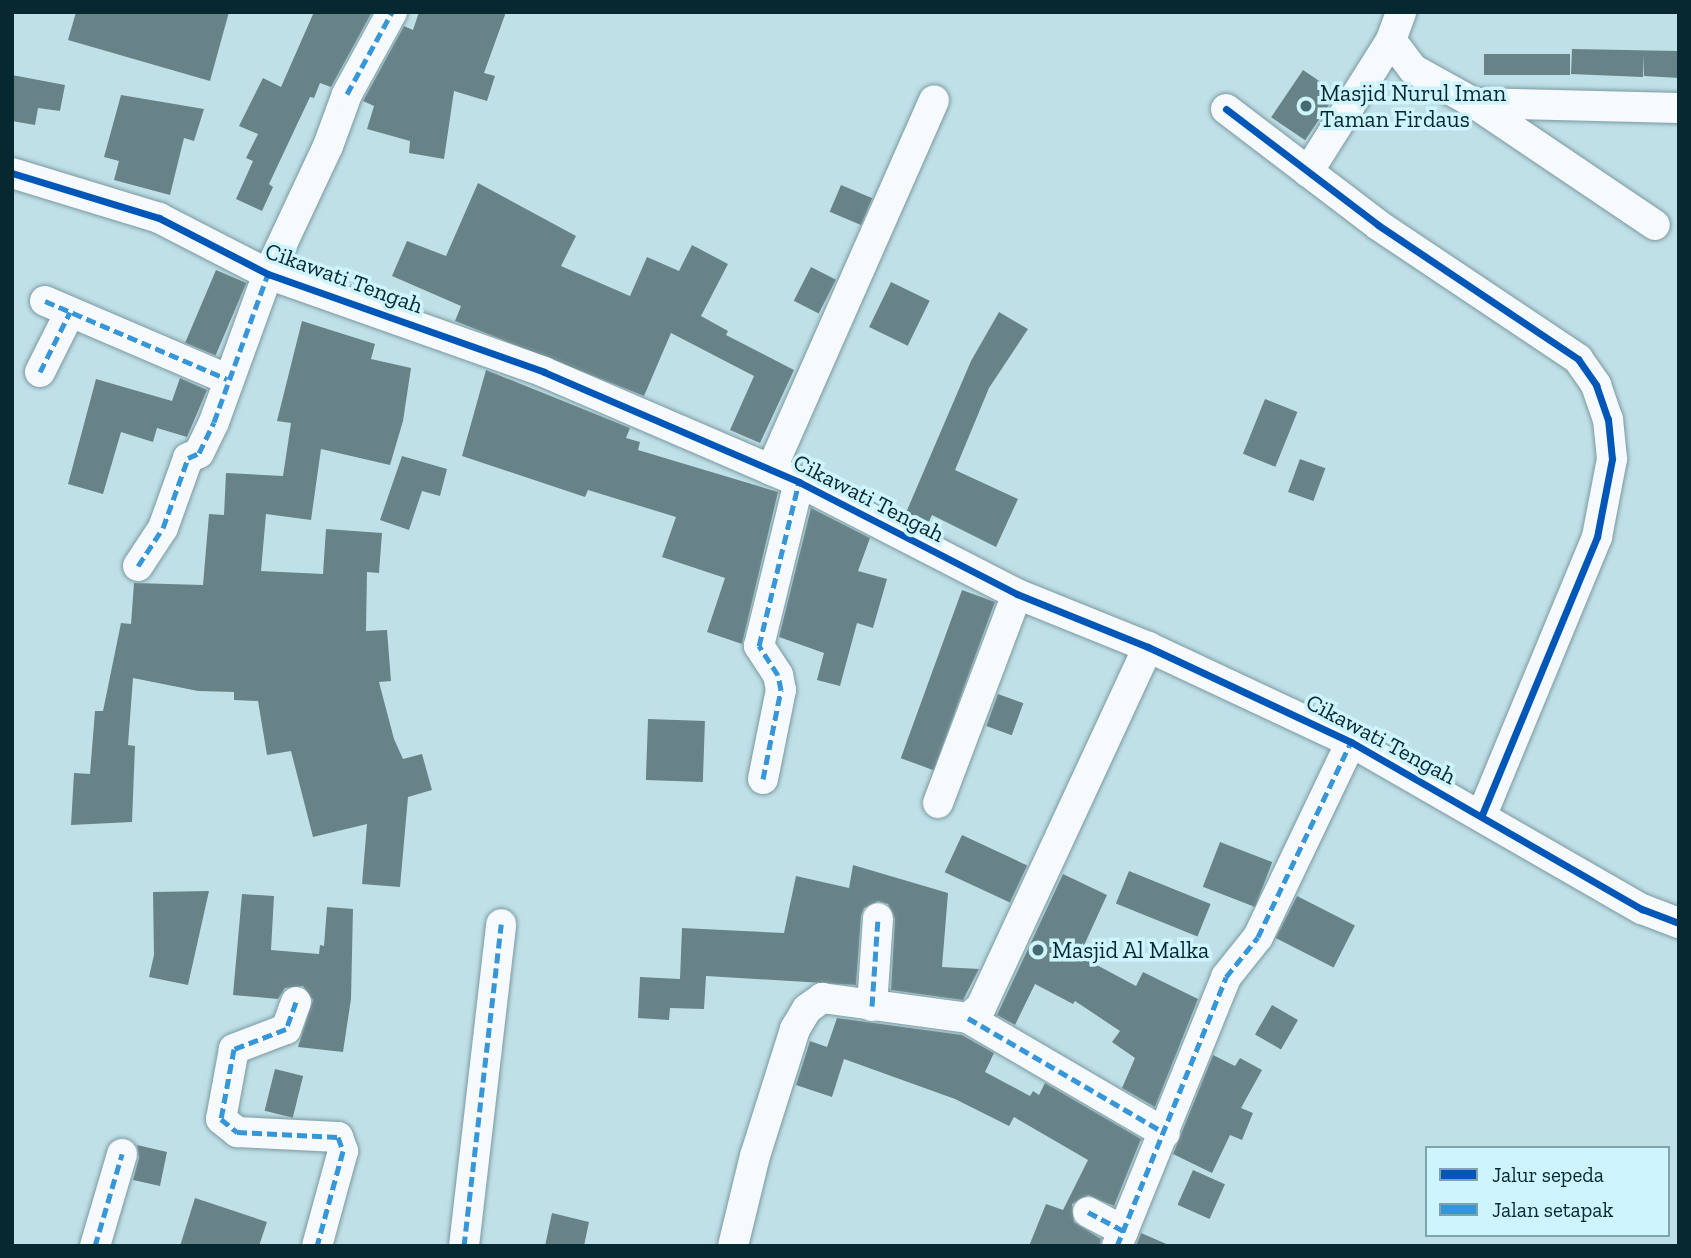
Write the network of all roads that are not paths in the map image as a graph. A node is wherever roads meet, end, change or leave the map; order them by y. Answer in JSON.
{"nodes":[{"id":1,"x":392,"y":12,"type":"edge"},
{"id":2,"x":1401,"y":12,"type":"edge"},
{"id":3,"x":1391,"y":40,"type":"junction"},
{"id":4,"x":934,"y":100,"type":"dead end"},
{"id":5,"x":1474,"y":103,"type":"junction"},
{"id":6,"x":1679,"y":108,"type":"edge"},
{"id":7,"x":1226,"y":109,"type":"dead end"},
{"id":8,"x":1308,"y":172,"type":"junction"},
{"id":9,"x":12,"y":173,"type":"edge"},
{"id":10,"x":1655,"y":225,"type":"dead end"},
{"id":11,"x":268,"y":274,"type":"junction"},
{"id":12,"x":40,"y":372,"type":"dead end"},
{"id":13,"x":227,"y":379,"type":"junction"},
{"id":14,"x":771,"y":470,"type":"junction"},
{"id":15,"x":799,"y":482,"type":"junction"},
{"id":16,"x":138,"y":566,"type":"dead end"},
{"id":17,"x":1017,"y":594,"type":"junction"},
{"id":18,"x":1148,"y":647,"type":"junction"},
{"id":19,"x":1351,"y":742,"type":"junction"},
{"id":20,"x":763,"y":779,"type":"dead end"},
{"id":21,"x":938,"y":803,"type":"dead end"},
{"id":22,"x":1482,"y":814,"type":"junction"},
{"id":23,"x":878,"y":918,"type":"dead end"},
{"id":24,"x":1679,"y":923,"type":"edge"},
{"id":25,"x":501,"y":924,"type":"dead end"},
{"id":26,"x":296,"y":1002,"type":"dead end"},
{"id":27,"x":872,"y":1006,"type":"junction"},
{"id":28,"x":968,"y":1018,"type":"junction"},
{"id":29,"x":1165,"y":1133,"type":"junction"},
{"id":30,"x":122,"y":1154,"type":"dead end"},
{"id":31,"x":1088,"y":1212,"type":"dead end"},
{"id":32,"x":1120,"y":1239,"type":"edge"},
{"id":33,"x":94,"y":1246,"type":"edge"},
{"id":34,"x":317,"y":1246,"type":"edge"},
{"id":35,"x":464,"y":1246,"type":"edge"},
{"id":36,"x":733,"y":1246,"type":"edge"}],
"edges":[{"from":1,"to":11,"type":"street"},
{"from":2,"to":3,"type":"street"},
{"from":3,"to":5,"type":"street"},
{"from":3,"to":8,"type":"street"},
{"from":4,"to":14,"type":"street"},
{"from":5,"to":6,"type":"street"},
{"from":5,"to":10,"type":"street"},
{"from":7,"to":8,"type":"street"},
{"from":8,"to":22,"type":"street"},
{"from":9,"to":11,"type":"street","name":"Cikawati Tengah"},
{"from":11,"to":13,"type":"street"},
{"from":11,"to":14,"type":"street","name":"Cikawati Tengah"},
{"from":12,"to":13,"type":"street"},
{"from":13,"to":16,"type":"street"},
{"from":14,"to":15,"type":"street","name":"Cikawati Tengah"},
{"from":15,"to":17,"type":"street","name":"Cikawati Tengah"},
{"from":15,"to":20,"type":"street"},
{"from":17,"to":18,"type":"street","name":"Cikawati Tengah"},
{"from":17,"to":21,"type":"street"},
{"from":18,"to":19,"type":"street","name":"Cikawati Tengah"},
{"from":18,"to":28,"type":"street"},
{"from":19,"to":22,"type":"street","name":"Cikawati Tengah"},
{"from":19,"to":29,"type":"street"},
{"from":22,"to":24,"type":"street","name":"Cikawati Tengah"},
{"from":23,"to":27,"type":"street"},
{"from":25,"to":35,"type":"street"},
{"from":26,"to":34,"type":"street"},
{"from":27,"to":28,"type":"street"},
{"from":27,"to":36,"type":"street"},
{"from":28,"to":29,"type":"street"},
{"from":29,"to":32,"type":"street"},
{"from":30,"to":33,"type":"street"},
{"from":31,"to":32,"type":"street"}]}
